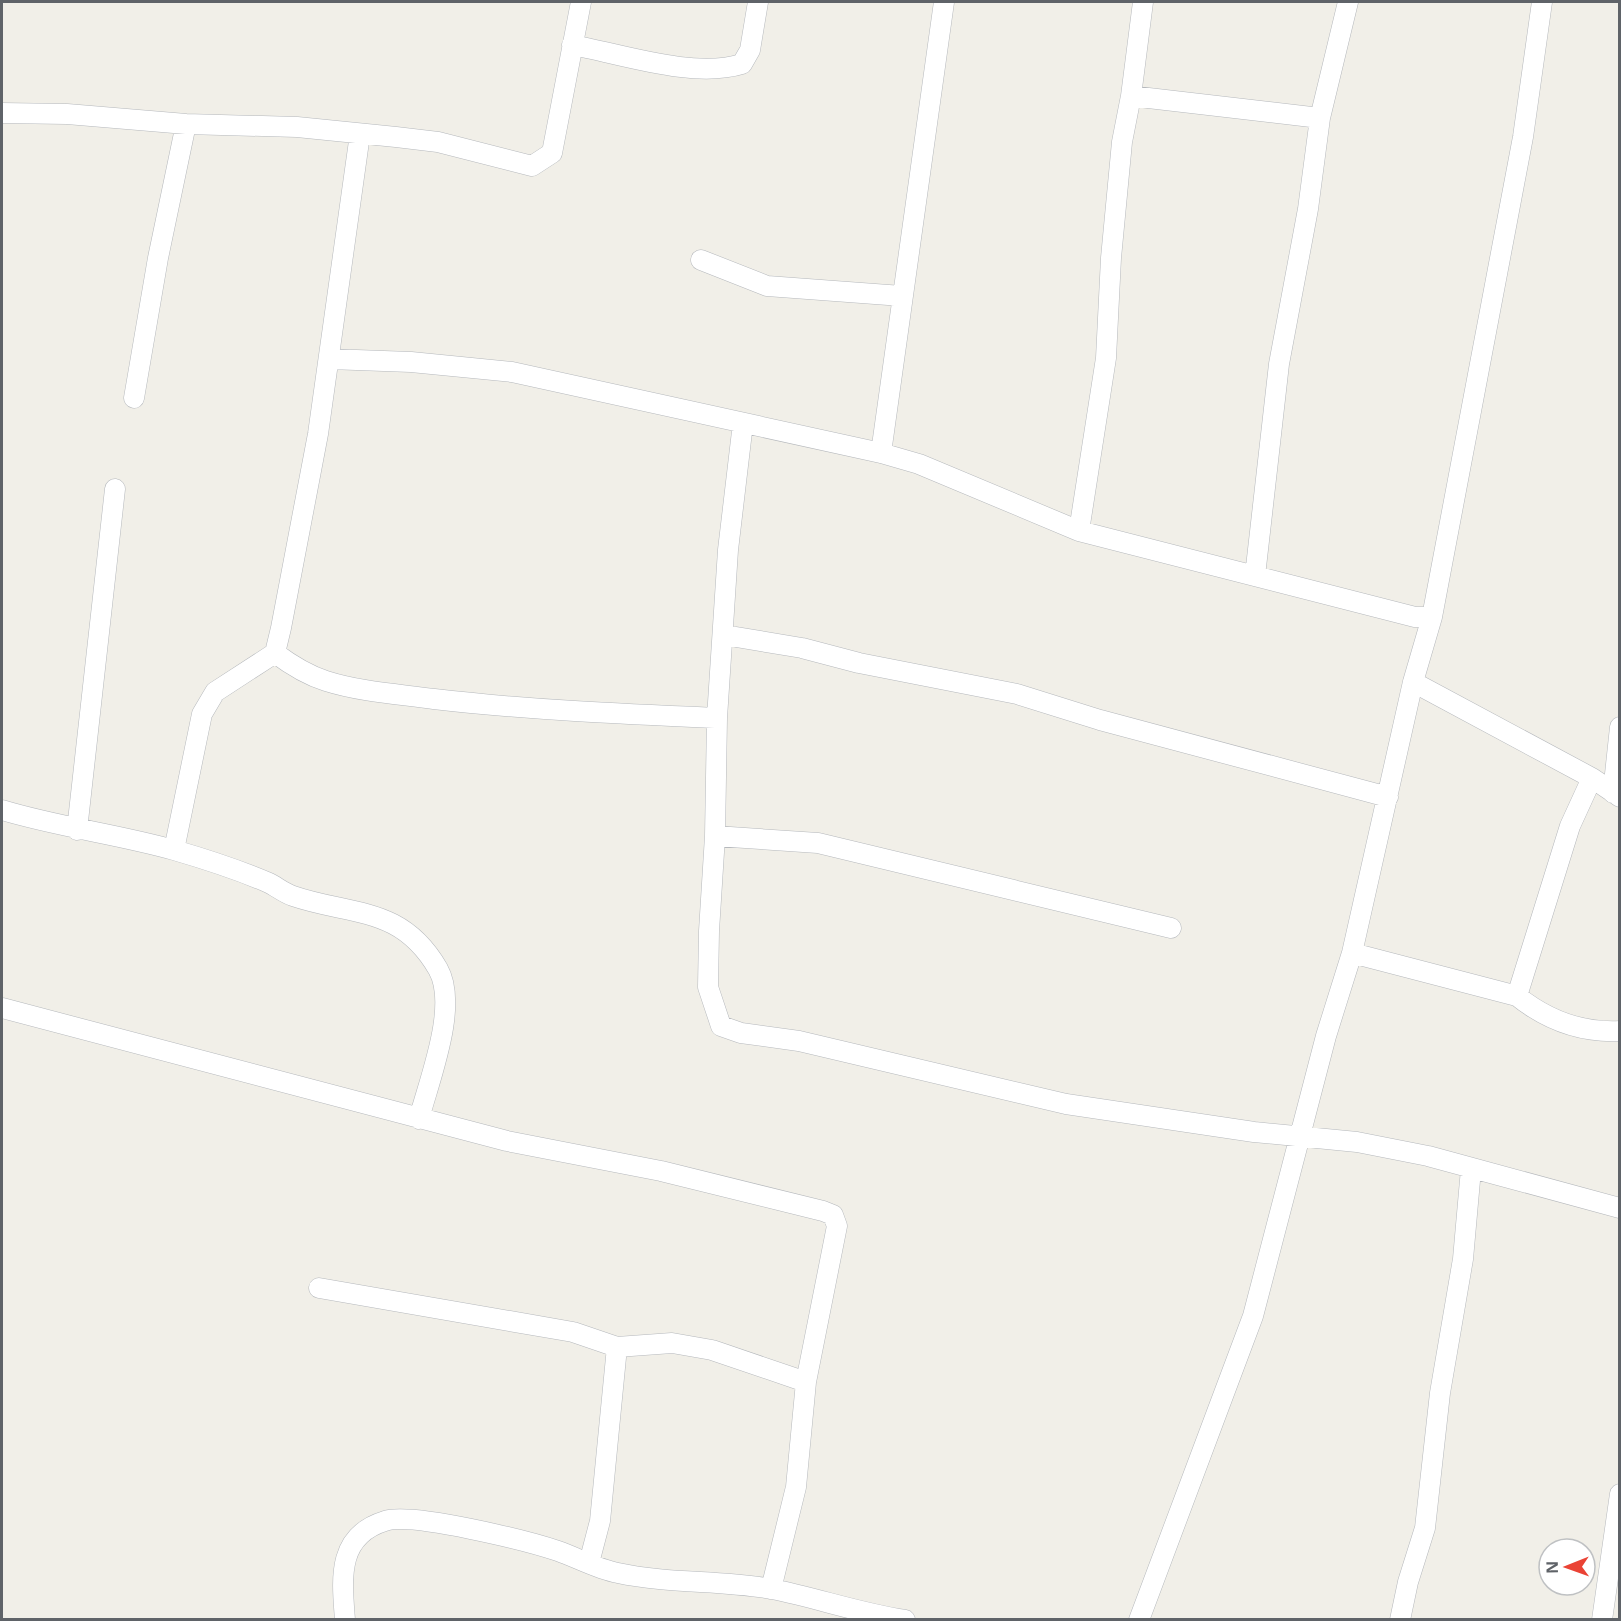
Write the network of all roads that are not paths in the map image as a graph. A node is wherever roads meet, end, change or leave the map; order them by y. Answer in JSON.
{"nodes":[{"id":1,"x":581,"y":2,"type":"edge"},
{"id":2,"x":758,"y":2,"type":"edge"},
{"id":3,"x":944,"y":2,"type":"edge"},
{"id":4,"x":1143,"y":2,"type":"edge"},
{"id":5,"x":1348,"y":2,"type":"edge"},
{"id":6,"x":1542,"y":2,"type":"edge"},
{"id":7,"x":572,"y":45,"type":"junction"},
{"id":8,"x":1131,"y":96,"type":"junction"},
{"id":9,"x":2,"y":113,"type":"edge"},
{"id":10,"x":1320,"y":118,"type":"junction"},
{"id":11,"x":186,"y":124,"type":"junction"},
{"id":12,"x":360,"y":134,"type":"junction"},
{"id":13,"x":701,"y":260,"type":"dead end"},
{"id":14,"x":902,"y":296,"type":"junction"},
{"id":15,"x":329,"y":359,"type":"junction"},
{"id":16,"x":134,"y":398,"type":"dead end"},
{"id":17,"x":744,"y":423,"type":"junction"},
{"id":18,"x":881,"y":453,"type":"junction"},
{"id":19,"x":115,"y":489,"type":"dead end"},
{"id":20,"x":1079,"y":531,"type":"junction"},
{"id":21,"x":1255,"y":576,"type":"junction"},
{"id":22,"x":1432,"y":617,"type":"junction"},
{"id":23,"x":724,"y":635,"type":"junction"},
{"id":24,"x":275,"y":653,"type":"junction"},
{"id":25,"x":1413,"y":682,"type":"junction"},
{"id":26,"x":717,"y":718,"type":"junction"},
{"id":27,"x":1620,"y":727,"type":"edge"},
{"id":28,"x":1592,"y":778,"type":"junction"},
{"id":29,"x":1616,"y":795,"type":"edge"},
{"id":30,"x":1388,"y":797,"type":"junction"},
{"id":31,"x":2,"y":810,"type":"edge"},
{"id":32,"x":77,"y":830,"type":"junction"},
{"id":33,"x":715,"y":836,"type":"junction"},
{"id":34,"x":174,"y":850,"type":"junction"},
{"id":35,"x":1171,"y":928,"type":"dead end"},
{"id":36,"x":1352,"y":953,"type":"junction"},
{"id":37,"x":1517,"y":996,"type":"junction"},
{"id":38,"x":2,"y":1008,"type":"edge"},
{"id":39,"x":1620,"y":1031,"type":"edge"},
{"id":40,"x":418,"y":1119,"type":"junction"},
{"id":41,"x":1302,"y":1135,"type":"junction"},
{"id":42,"x":1471,"y":1169,"type":"junction"},
{"id":43,"x":1620,"y":1208,"type":"edge"},
{"id":44,"x":320,"y":1288,"type":"dead end"},
{"id":45,"x":617,"y":1347,"type":"junction"},
{"id":46,"x":806,"y":1382,"type":"junction"},
{"id":47,"x":1620,"y":1494,"type":"edge"},
{"id":48,"x":589,"y":1563,"type":"junction"},
{"id":49,"x":771,"y":1589,"type":"junction"},
{"id":50,"x":345,"y":1620,"type":"edge"},
{"id":51,"x":905,"y":1620,"type":"edge"},
{"id":52,"x":1139,"y":1620,"type":"edge"},
{"id":53,"x":1400,"y":1620,"type":"edge"},
{"id":54,"x":1602,"y":1620,"type":"edge"}],
"edges":[{"from":1,"to":7,"type":"street"},
{"from":2,"to":7,"type":"street"},
{"from":3,"to":14,"type":"street"},
{"from":4,"to":8,"type":"street"},
{"from":5,"to":10,"type":"street"},
{"from":6,"to":22,"type":"street"},
{"from":7,"to":12,"type":"street"},
{"from":8,"to":10,"type":"street"},
{"from":8,"to":20,"type":"street"},
{"from":9,"to":11,"type":"street"},
{"from":10,"to":21,"type":"street"},
{"from":11,"to":12,"type":"street"},
{"from":11,"to":16,"type":"street"},
{"from":12,"to":15,"type":"street"},
{"from":13,"to":14,"type":"street"},
{"from":14,"to":18,"type":"street"},
{"from":15,"to":17,"type":"street"},
{"from":15,"to":24,"type":"street"},
{"from":17,"to":18,"type":"street"},
{"from":17,"to":23,"type":"street"},
{"from":18,"to":20,"type":"street"},
{"from":19,"to":32,"type":"street"},
{"from":20,"to":21,"type":"street"},
{"from":21,"to":22,"type":"street"},
{"from":22,"to":25,"type":"street"},
{"from":23,"to":26,"type":"street"},
{"from":23,"to":30,"type":"street"},
{"from":24,"to":26,"type":"street"},
{"from":24,"to":34,"type":"street"},
{"from":25,"to":28,"type":"street"},
{"from":25,"to":30,"type":"street"},
{"from":26,"to":33,"type":"street"},
{"from":27,"to":29,"type":"street"},
{"from":28,"to":29,"type":"street"},
{"from":28,"to":37,"type":"street"},
{"from":30,"to":36,"type":"street"},
{"from":31,"to":32,"type":"street"},
{"from":32,"to":34,"type":"street"},
{"from":33,"to":35,"type":"street"},
{"from":33,"to":41,"type":"street"},
{"from":34,"to":40,"type":"street"},
{"from":36,"to":37,"type":"street"},
{"from":36,"to":41,"type":"street"},
{"from":37,"to":39,"type":"street"},
{"from":38,"to":40,"type":"street"},
{"from":40,"to":46,"type":"street"},
{"from":41,"to":42,"type":"street"},
{"from":41,"to":52,"type":"street"},
{"from":42,"to":43,"type":"street"},
{"from":42,"to":53,"type":"street"},
{"from":44,"to":45,"type":"street"},
{"from":45,"to":46,"type":"street"},
{"from":45,"to":48,"type":"street"},
{"from":46,"to":49,"type":"street"},
{"from":47,"to":54,"type":"street"},
{"from":48,"to":49,"type":"street"},
{"from":48,"to":50,"type":"street"},
{"from":49,"to":51,"type":"street"}]}
